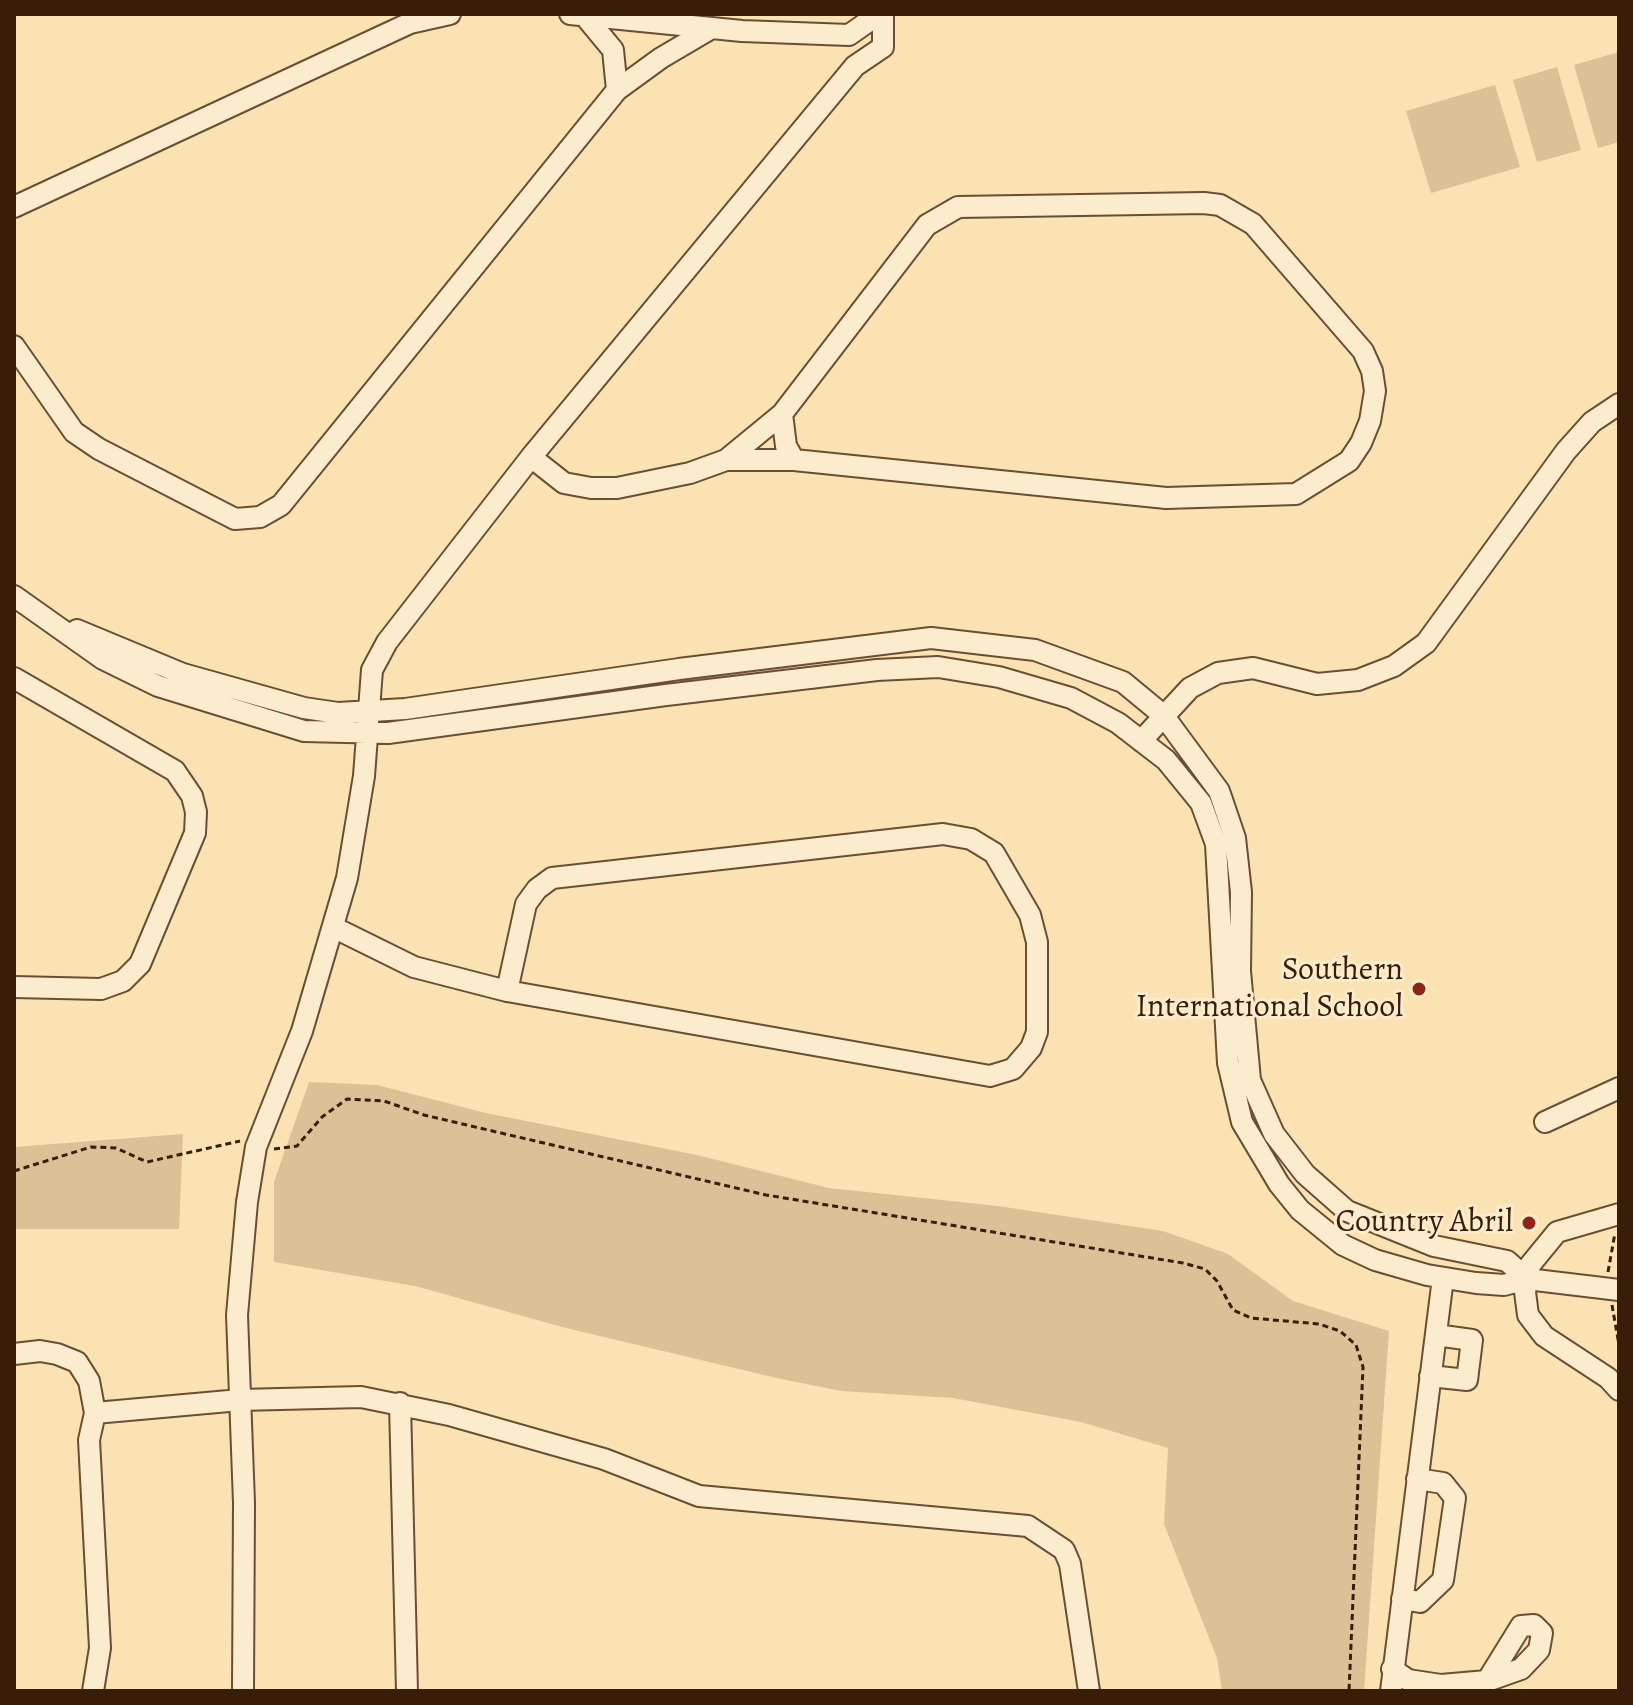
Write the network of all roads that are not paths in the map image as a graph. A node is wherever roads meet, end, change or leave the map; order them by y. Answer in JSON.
{"nodes":[{"id":1,"x":450,"y":14,"type":"edge"},
{"id":2,"x":570,"y":14,"type":"edge"},
{"id":3,"x":881,"y":14,"type":"edge"},
{"id":4,"x":584,"y":15,"type":"edge"},
{"id":5,"x":712,"y":28,"type":"junction"},
{"id":6,"x":849,"y":35,"type":"junction"},
{"id":7,"x":855,"y":66,"type":"junction"},
{"id":8,"x":617,"y":90,"type":"junction"},
{"id":9,"x":14,"y":207,"type":"edge"},
{"id":10,"x":14,"y":346,"type":"edge"},
{"id":11,"x":1619,"y":404,"type":"edge"},
{"id":12,"x":782,"y":414,"type":"junction"},
{"id":13,"x":531,"y":457,"type":"junction"},
{"id":14,"x":726,"y":460,"type":"junction"},
{"id":15,"x":794,"y":460,"type":"junction"},
{"id":16,"x":14,"y":596,"type":"edge"},
{"id":17,"x":40,"y":614,"type":"junction"},
{"id":18,"x":14,"y":678,"type":"edge"},
{"id":19,"x":369,"y":712,"type":"junction"},
{"id":20,"x":1163,"y":715,"type":"junction"},
{"id":21,"x":368,"y":734,"type":"junction"},
{"id":22,"x":1141,"y":741,"type":"junction"},
{"id":23,"x":335,"y":928,"type":"junction"},
{"id":24,"x":14,"y":987,"type":"edge"},
{"id":25,"x":507,"y":991,"type":"junction"},
{"id":26,"x":1619,"y":1088,"type":"edge"},
{"id":27,"x":1545,"y":1122,"type":"dead end"},
{"id":28,"x":1618,"y":1215,"type":"edge"},
{"id":29,"x":1434,"y":1246,"type":"junction"},
{"id":30,"x":1435,"y":1276,"type":"junction"},
{"id":31,"x":1527,"y":1279,"type":"junction"},
{"id":32,"x":1612,"y":1288,"type":"edge"},
{"id":33,"x":1436,"y":1335,"type":"junction"},
{"id":34,"x":14,"y":1354,"type":"edge"},
{"id":35,"x":1430,"y":1376,"type":"junction"},
{"id":36,"x":1619,"y":1390,"type":"edge"},
{"id":37,"x":240,"y":1400,"type":"junction"},
{"id":38,"x":400,"y":1403,"type":"junction"},
{"id":39,"x":95,"y":1413,"type":"junction"},
{"id":40,"x":1417,"y":1479,"type":"junction"},
{"id":41,"x":1402,"y":1599,"type":"junction"},
{"id":42,"x":1392,"y":1669,"type":"junction"},
{"id":43,"x":1487,"y":1681,"type":"dead end"},
{"id":44,"x":93,"y":1691,"type":"edge"},
{"id":45,"x":243,"y":1691,"type":"edge"},
{"id":46,"x":407,"y":1691,"type":"edge"},
{"id":47,"x":1089,"y":1691,"type":"edge"},
{"id":48,"x":1391,"y":1691,"type":"edge"}],
"edges":[{"from":1,"to":9,"type":"street"},
{"from":2,"to":4,"type":"street"},
{"from":3,"to":6,"type":"street"},
{"from":3,"to":7,"type":"street"},
{"from":4,"to":5,"type":"street"},
{"from":4,"to":8,"type":"street"},
{"from":5,"to":6,"type":"street"},
{"from":5,"to":8,"type":"street"},
{"from":6,"to":7,"type":"street"},
{"from":7,"to":13,"type":"street"},
{"from":8,"to":10,"type":"street"},
{"from":11,"to":20,"type":"street"},
{"from":12,"to":14,"type":"street"},
{"from":12,"to":15,"type":"street"},
{"from":12,"to":15,"type":"street"},
{"from":13,"to":14,"type":"street"},
{"from":13,"to":19,"type":"street"},
{"from":14,"to":15,"type":"street"},
{"from":16,"to":17,"type":"street"},
{"from":17,"to":19,"type":"street"},
{"from":17,"to":21,"type":"street"},
{"from":18,"to":24,"type":"street"},
{"from":19,"to":20,"type":"street"},
{"from":19,"to":21,"type":"street"},
{"from":20,"to":22,"type":"street"},
{"from":20,"to":29,"type":"street"},
{"from":21,"to":22,"type":"street"},
{"from":21,"to":23,"type":"street"},
{"from":22,"to":30,"type":"street"},
{"from":23,"to":25,"type":"street"},
{"from":23,"to":37,"type":"street"},
{"from":25,"to":25,"type":"street"},
{"from":26,"to":27,"type":"street"},
{"from":28,"to":31,"type":"street"},
{"from":29,"to":30,"type":"street"},
{"from":29,"to":31,"type":"street"},
{"from":30,"to":31,"type":"street"},
{"from":30,"to":33,"type":"street"},
{"from":31,"to":32,"type":"street"},
{"from":31,"to":36,"type":"street"},
{"from":33,"to":35,"type":"street"},
{"from":33,"to":35,"type":"street"},
{"from":34,"to":39,"type":"street"},
{"from":35,"to":40,"type":"street"},
{"from":37,"to":38,"type":"street"},
{"from":37,"to":39,"type":"street"},
{"from":37,"to":45,"type":"street"},
{"from":38,"to":46,"type":"street"},
{"from":38,"to":47,"type":"street"},
{"from":39,"to":44,"type":"street"},
{"from":40,"to":41,"type":"street"},
{"from":40,"to":41,"type":"street"},
{"from":41,"to":42,"type":"street"},
{"from":42,"to":43,"type":"street"},
{"from":42,"to":48,"type":"street"}]}
